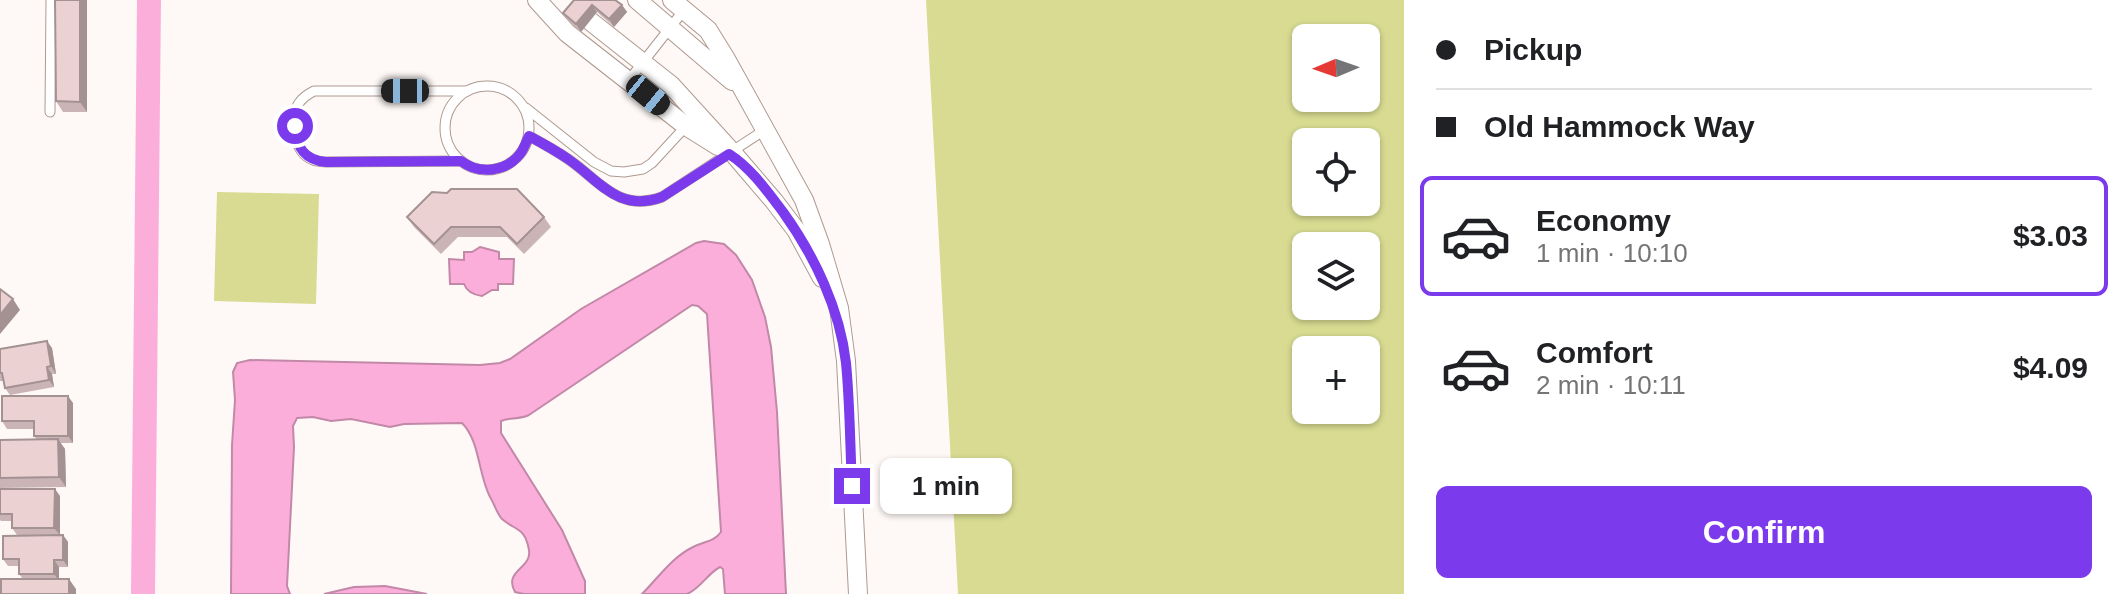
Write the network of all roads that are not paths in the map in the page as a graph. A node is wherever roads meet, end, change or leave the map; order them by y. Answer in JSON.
{"nodes":[{"id":1,"x":51,"y":0,"type":"edge"},
{"id":2,"x":537,"y":0,"type":"edge"},
{"id":3,"x":637,"y":0,"type":"edge"},
{"id":4,"x":678,"y":5,"type":"edge"},
{"id":5,"x":590,"y":21,"type":"edge"},
{"id":6,"x":669,"y":27,"type":"junction"},
{"id":7,"x":643,"y":63,"type":"junction"},
{"id":8,"x":629,"y":80,"type":"junction"},
{"id":9,"x":740,"y":87,"type":"junction"},
{"id":10,"x":465,"y":91,"type":"junction"},
{"id":11,"x":522,"y":105,"type":"junction"},
{"id":12,"x":50,"y":112,"type":"dead end"},
{"id":13,"x":691,"y":119,"type":"junction"},
{"id":14,"x":766,"y":129,"type":"junction"},
{"id":15,"x":529,"y":136,"type":"junction"},
{"id":16,"x":734,"y":155,"type":"junction"},
{"id":17,"x":461,"y":161,"type":"junction"},
{"id":18,"x":846,"y":361,"type":"junction"},
{"id":19,"x":858,"y":594,"type":"edge"}],
"edges":[{"from":1,"to":12,"type":"lane"},
{"from":2,"to":8,"type":"street"},
{"from":3,"to":6,"type":"street"},
{"from":4,"to":6,"type":"lane"},
{"from":4,"to":9,"type":"street"},
{"from":5,"to":7,"type":"street"},
{"from":6,"to":7,"type":"lane"},
{"from":6,"to":9,"type":"street"},
{"from":7,"to":8,"type":"lane"},
{"from":7,"to":13,"type":"street"},
{"from":8,"to":13,"type":"street"},
{"from":9,"to":14,"type":"street"},
{"from":10,"to":11,"type":"lane"},
{"from":10,"to":17,"type":"lane"},
{"from":10,"to":17,"type":"lane"},
{"from":11,"to":13,"type":"lane"},
{"from":11,"to":15,"type":"lane"},
{"from":13,"to":16,"type":"street"},
{"from":14,"to":16,"type":"lane"},
{"from":14,"to":18,"type":"street"},
{"from":15,"to":16,"type":"lane"},
{"from":15,"to":17,"type":"lane"},
{"from":16,"to":18,"type":"street"},
{"from":18,"to":19,"type":"street"}]}
